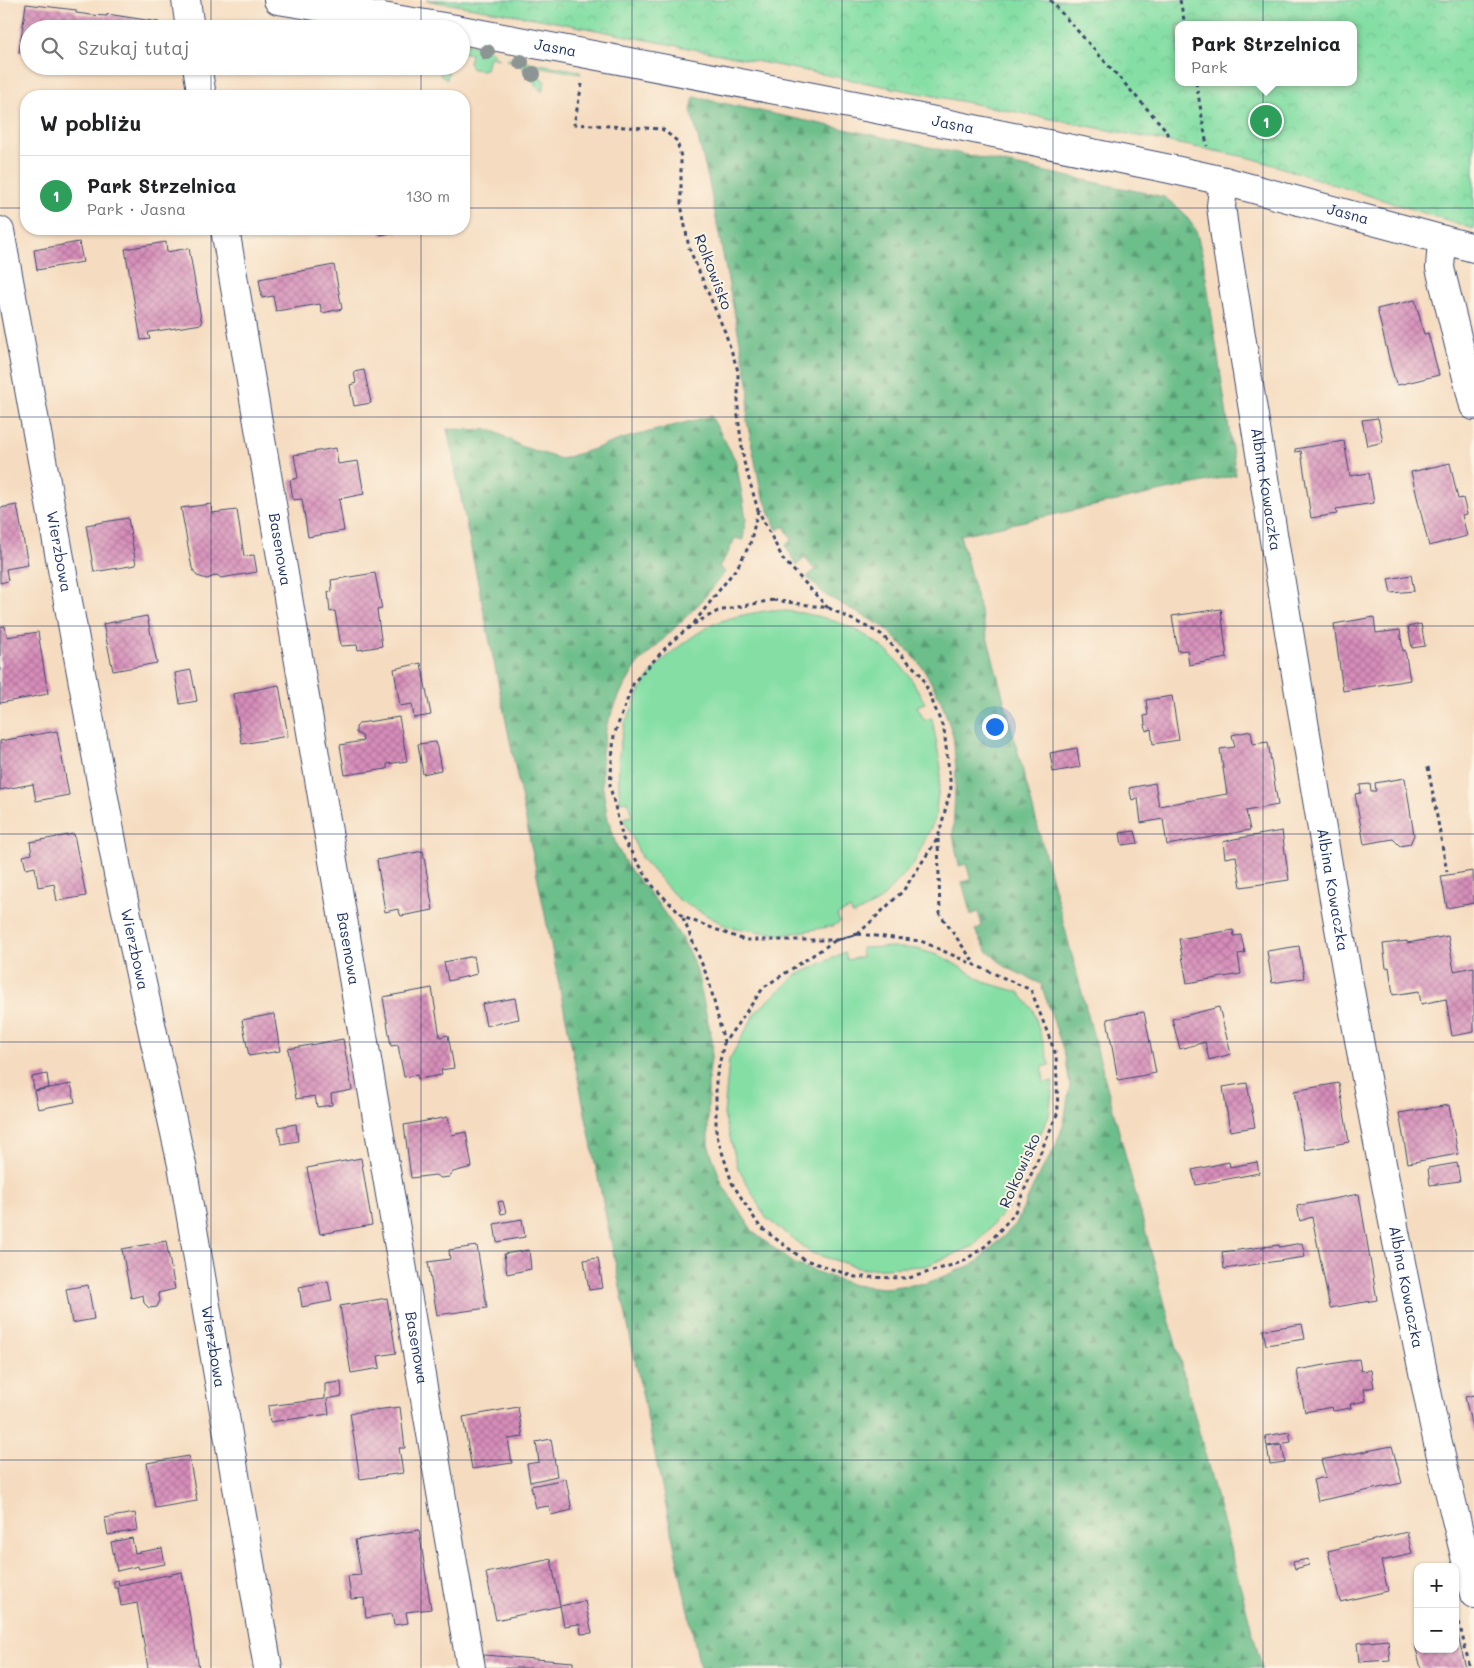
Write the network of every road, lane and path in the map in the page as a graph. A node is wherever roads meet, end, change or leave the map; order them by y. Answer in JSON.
{"nodes":[{"id":1,"x":186,"y":0,"type":"edge"},
{"id":2,"x":278,"y":0,"type":"edge"},
{"id":3,"x":1050,"y":0,"type":"edge"},
{"id":4,"x":1180,"y":0,"type":"edge"},
{"id":5,"x":189,"y":20,"type":"edge"},
{"id":6,"x":401,"y":20,"type":"edge"},
{"id":7,"x":1184,"y":21,"type":"edge"},
{"id":8,"x":470,"y":32,"type":"edge"},
{"id":9,"x":198,"y":75,"type":"edge"},
{"id":10,"x":583,"y":78,"type":"dead end"},
{"id":11,"x":1197,"y":86,"type":"edge"},
{"id":12,"x":201,"y":90,"type":"edge"},
{"id":13,"x":1170,"y":169,"type":"junction"},
{"id":14,"x":1214,"y":179,"type":"junction"},
{"id":15,"x":0,"y":231,"type":"edge"},
{"id":16,"x":226,"y":235,"type":"edge"},
{"id":17,"x":1442,"y":240,"type":"junction"},
{"id":18,"x":1474,"y":248,"type":"edge"},
{"id":19,"x":1474,"y":406,"type":"edge"},
{"id":20,"x":758,"y":510,"type":"junction"},
{"id":21,"x":829,"y":608,"type":"junction"},
{"id":22,"x":692,"y":625,"type":"junction"},
{"id":23,"x":1428,"y":767,"type":"dead end"},
{"id":24,"x":938,"y":838,"type":"junction"},
{"id":25,"x":1447,"y":872,"type":"dead end"},
{"id":26,"x":683,"y":917,"type":"junction"},
{"id":27,"x":858,"y":934,"type":"junction"},
{"id":28,"x":836,"y":940,"type":"junction"},
{"id":29,"x":975,"y":964,"type":"junction"},
{"id":30,"x":724,"y":1043,"type":"junction"},
{"id":31,"x":1466,"y":1604,"type":"edge"},
{"id":32,"x":268,"y":1668,"type":"edge"},
{"id":33,"x":471,"y":1668,"type":"edge"},
{"id":34,"x":1470,"y":1668,"type":"edge"}],
"edges":[{"from":1,"to":5,"type":"street"},
{"from":2,"to":6,"type":"street"},
{"from":3,"to":13,"type":"path"},
{"from":4,"to":7,"type":"path"},
{"from":8,"to":13,"type":"street","name":"Jasna"},
{"from":9,"to":12,"type":"street"},
{"from":10,"to":20,"type":"path","name":"Rolkowisko"},
{"from":11,"to":14,"type":"path"},
{"from":13,"to":14,"type":"street","name":"Jasna"},
{"from":14,"to":17,"type":"street","name":"Jasna"},
{"from":14,"to":31,"type":"street","name":"Albina Kowaczka"},
{"from":15,"to":32,"type":"street","name":"Wierzbowa"},
{"from":16,"to":33,"type":"street","name":"Basenowa"},
{"from":17,"to":18,"type":"street","name":"Jasna"},
{"from":17,"to":19,"type":"street"},
{"from":20,"to":21,"type":"path","name":"Rolkowisko"},
{"from":20,"to":22,"type":"path","name":"Rolkowisko"},
{"from":21,"to":22,"type":"path","name":"Rolkowisko"},
{"from":21,"to":24,"type":"path","name":"Rolkowisko"},
{"from":22,"to":26,"type":"path","name":"Rolkowisko"},
{"from":23,"to":25,"type":"path"},
{"from":24,"to":27,"type":"path","name":"Rolkowisko"},
{"from":24,"to":29,"type":"path","name":"Rolkowisko"},
{"from":26,"to":28,"type":"path","name":"Rolkowisko"},
{"from":26,"to":30,"type":"path","name":"Rolkowisko"},
{"from":27,"to":28,"type":"path","name":"Rolkowisko"},
{"from":27,"to":29,"type":"path","name":"Rolkowisko"},
{"from":28,"to":30,"type":"path","name":"Rolkowisko"},
{"from":29,"to":30,"type":"path","name":"Rolkowisko"},
{"from":31,"to":34,"type":"path"}]}
